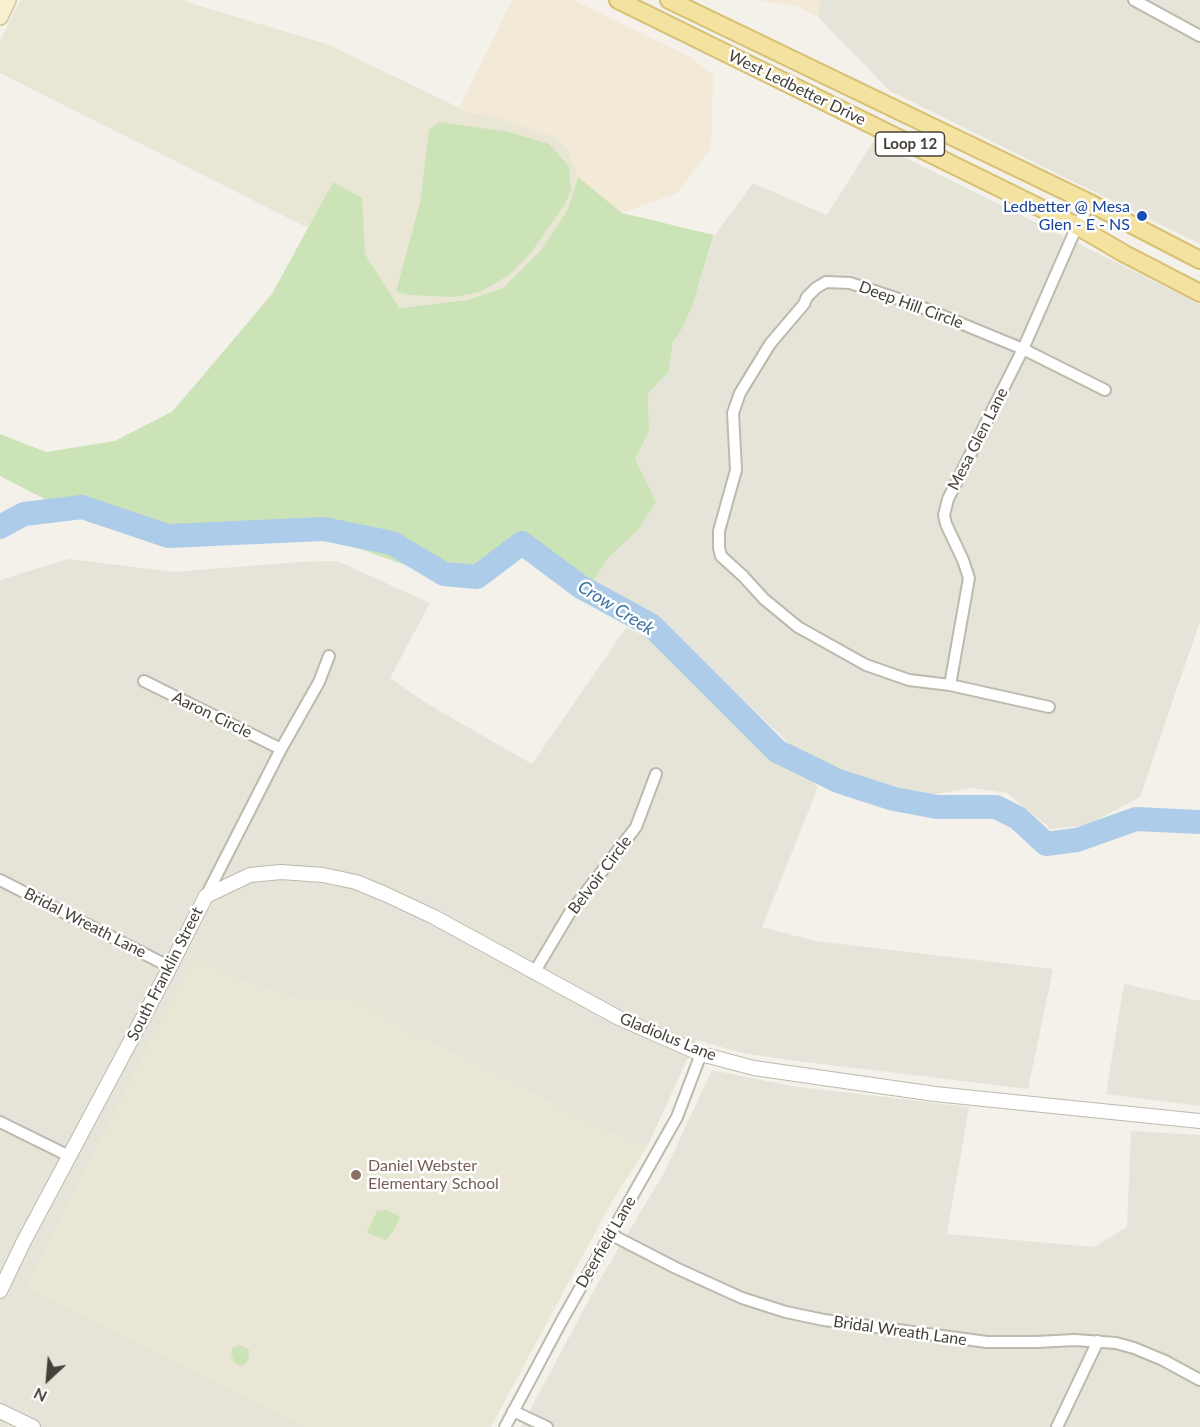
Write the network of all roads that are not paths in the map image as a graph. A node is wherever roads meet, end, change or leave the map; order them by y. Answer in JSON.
{"nodes":[{"id":1,"x":8,"y":0,"type":"edge"},
{"id":2,"x":618,"y":0,"type":"edge"},
{"id":3,"x":669,"y":0,"type":"edge"},
{"id":4,"x":1134,"y":0,"type":"edge"},
{"id":5,"x":0,"y":17,"type":"edge"},
{"id":6,"x":689,"y":35,"type":"junction"},
{"id":7,"x":1200,"y":36,"type":"edge"},
{"id":8,"x":763,"y":45,"type":"junction"},
{"id":9,"x":1090,"y":202,"type":"junction"},
{"id":10,"x":1077,"y":226,"type":"junction"},
{"id":11,"x":1200,"y":260,"type":"edge"},
{"id":12,"x":1200,"y":293,"type":"edge"},
{"id":13,"x":1023,"y":349,"type":"junction"},
{"id":14,"x":1105,"y":390,"type":"dead end"},
{"id":15,"x":329,"y":656,"type":"dead end"},
{"id":16,"x":144,"y":681,"type":"dead end"},
{"id":17,"x":950,"y":685,"type":"junction"},
{"id":18,"x":1049,"y":707,"type":"dead end"},
{"id":19,"x":281,"y":749,"type":"junction"},
{"id":20,"x":656,"y":774,"type":"dead end"},
{"id":21,"x":0,"y":880,"type":"edge"},
{"id":22,"x":206,"y":896,"type":"junction"},
{"id":23,"x":170,"y":967,"type":"junction"},
{"id":24,"x":534,"y":973,"type":"junction"},
{"id":25,"x":701,"y":1054,"type":"junction"},
{"id":26,"x":0,"y":1122,"type":"edge"},
{"id":27,"x":1200,"y":1122,"type":"edge"},
{"id":28,"x":69,"y":1156,"type":"junction"},
{"id":29,"x":610,"y":1234,"type":"junction"},
{"id":30,"x":0,"y":1291,"type":"edge"},
{"id":31,"x":1098,"y":1341,"type":"junction"},
{"id":32,"x":1200,"y":1380,"type":"edge"},
{"id":33,"x":0,"y":1411,"type":"edge"},
{"id":34,"x":513,"y":1411,"type":"junction"},
{"id":35,"x":33,"y":1427,"type":"edge"},
{"id":36,"x":506,"y":1427,"type":"edge"},
{"id":37,"x":547,"y":1427,"type":"edge"},
{"id":38,"x":1057,"y":1427,"type":"edge"}],
"edges":[{"from":1,"to":5,"type":"main road"},
{"from":2,"to":6,"type":"main road","name":"West Ledbetter Drive","number":"Loop 12"},
{"from":3,"to":8,"type":"main road","name":"West Ledbetter Drive","number":"Loop 12"},
{"from":4,"to":7,"type":"street"},
{"from":6,"to":8,"type":"main road"},
{"from":6,"to":10,"type":"main road","name":"West Ledbetter Drive","number":"Loop 12"},
{"from":8,"to":9,"type":"main road","name":"West Ledbetter Drive","number":"Loop 12"},
{"from":9,"to":10,"type":"street","name":"Mesa Glen Lane"},
{"from":9,"to":11,"type":"main road","name":"West Ledbetter Drive","number":"Loop 12"},
{"from":10,"to":12,"type":"main road","name":"West Ledbetter Drive","number":"Loop 12"},
{"from":10,"to":13,"type":"street","name":"Mesa Glen Lane"},
{"from":13,"to":14,"type":"street"},
{"from":13,"to":17,"type":"street","name":"Mesa Glen Lane"},
{"from":13,"to":17,"type":"street","name":"Deep Hill Circle"},
{"from":15,"to":19,"type":"street","name":"South Franklin Street"},
{"from":16,"to":19,"type":"street","name":"Aaron Circle"},
{"from":17,"to":18,"type":"street","name":"Deep Hill Circle"},
{"from":19,"to":22,"type":"street","name":"South Franklin Street"},
{"from":20,"to":24,"type":"street","name":"Belvoir Circle"},
{"from":21,"to":23,"type":"street","name":"Bridal Wreath Lane"},
{"from":22,"to":23,"type":"street","name":"South Franklin Street"},
{"from":22,"to":24,"type":"street","name":"Gladiolus Lane"},
{"from":23,"to":28,"type":"street","name":"South Franklin Street"},
{"from":24,"to":25,"type":"street","name":"Gladiolus Lane"},
{"from":25,"to":27,"type":"street","name":"Gladiolus Lane"},
{"from":25,"to":29,"type":"street","name":"Deerfield Lane"},
{"from":26,"to":28,"type":"street"},
{"from":28,"to":30,"type":"street","name":"South Franklin Street"},
{"from":29,"to":31,"type":"street","name":"Bridal Wreath Lane"},
{"from":29,"to":34,"type":"street","name":"Deerfield Lane"},
{"from":31,"to":32,"type":"street","name":"Bridal Wreath Lane"},
{"from":31,"to":38,"type":"street"},
{"from":33,"to":35,"type":"street"},
{"from":34,"to":36,"type":"street","name":"Deerfield Lane"},
{"from":34,"to":37,"type":"street"}]}
